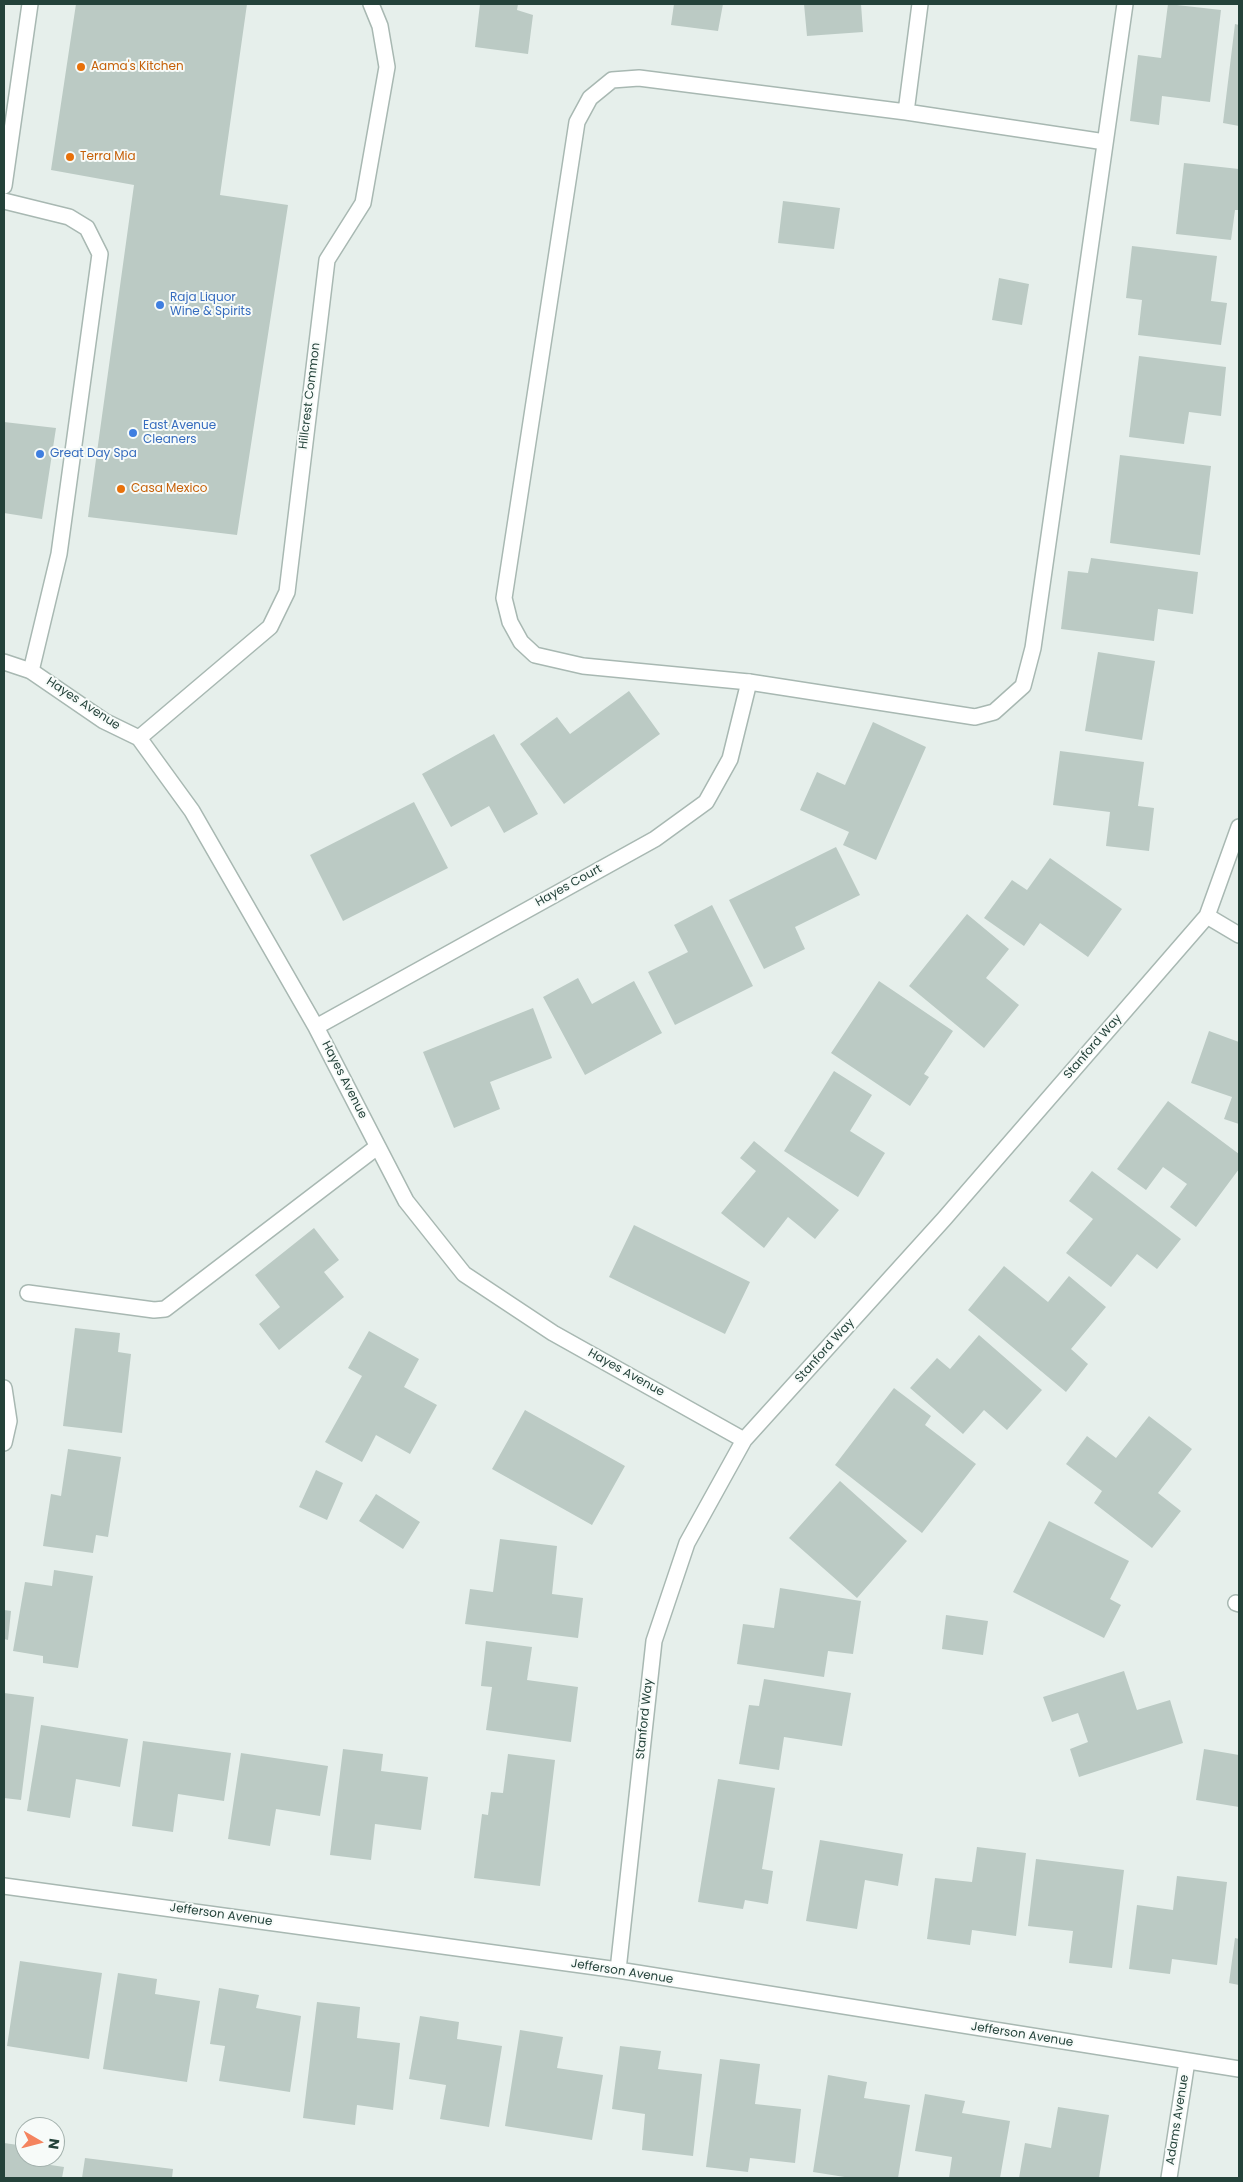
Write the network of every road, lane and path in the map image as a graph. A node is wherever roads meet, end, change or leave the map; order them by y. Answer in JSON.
{"nodes":[{"id":1,"x":30,"y":4,"type":"edge"},
{"id":2,"x":371,"y":4,"type":"edge"},
{"id":3,"x":920,"y":4,"type":"edge"},
{"id":4,"x":1125,"y":4,"type":"edge"},
{"id":5,"x":906,"y":112,"type":"junction"},
{"id":6,"x":1105,"y":142,"type":"junction"},
{"id":7,"x":4,"y":186,"type":"edge"},
{"id":8,"x":4,"y":201,"type":"edge"},
{"id":9,"x":4,"y":662,"type":"edge"},
{"id":10,"x":31,"y":671,"type":"junction"},
{"id":11,"x":749,"y":682,"type":"junction"},
{"id":12,"x":139,"y":738,"type":"junction"},
{"id":13,"x":1239,"y":827,"type":"edge"},
{"id":14,"x":1207,"y":916,"type":"junction"},
{"id":15,"x":1239,"y":935,"type":"edge"},
{"id":16,"x":316,"y":1027,"type":"junction"},
{"id":17,"x":378,"y":1146,"type":"junction"},
{"id":18,"x":28,"y":1293,"type":"dead end"},
{"id":19,"x":4,"y":1388,"type":"edge"},
{"id":20,"x":744,"y":1440,"type":"junction"},
{"id":21,"x":4,"y":1443,"type":"edge"},
{"id":22,"x":4,"y":1886,"type":"edge"},
{"id":23,"x":618,"y":1970,"type":"junction"},
{"id":24,"x":1188,"y":2061,"type":"junction"},
{"id":25,"x":1239,"y":2069,"type":"edge"},
{"id":26,"x":1170,"y":2178,"type":"edge"}],
"edges":[{"from":1,"to":7,"type":"street"},
{"from":2,"to":12,"type":"street","name":"Hillcrest Common"},
{"from":3,"to":5,"type":"street"},
{"from":4,"to":6,"type":"street"},
{"from":5,"to":6,"type":"street"},
{"from":5,"to":11,"type":"street"},
{"from":6,"to":11,"type":"street"},
{"from":8,"to":10,"type":"street"},
{"from":9,"to":10,"type":"street","name":"Hayes Avenue"},
{"from":10,"to":12,"type":"street","name":"Hayes Avenue"},
{"from":11,"to":16,"type":"street","name":"Hayes Court"},
{"from":12,"to":16,"type":"street","name":"Hayes Avenue"},
{"from":13,"to":14,"type":"street","name":"Stanford Way"},
{"from":14,"to":15,"type":"street"},
{"from":14,"to":20,"type":"street","name":"Stanford Way"},
{"from":16,"to":17,"type":"street","name":"Hayes Avenue"},
{"from":17,"to":18,"type":"street"},
{"from":17,"to":20,"type":"street","name":"Hayes Avenue"},
{"from":19,"to":21,"type":"street"},
{"from":20,"to":23,"type":"street","name":"Stanford Way"},
{"from":22,"to":23,"type":"street","name":"Jefferson Avenue"},
{"from":23,"to":24,"type":"street","name":"Jefferson Avenue"},
{"from":24,"to":25,"type":"street","name":"Jefferson Avenue"},
{"from":24,"to":26,"type":"street","name":"Adams Avenue"}]}
